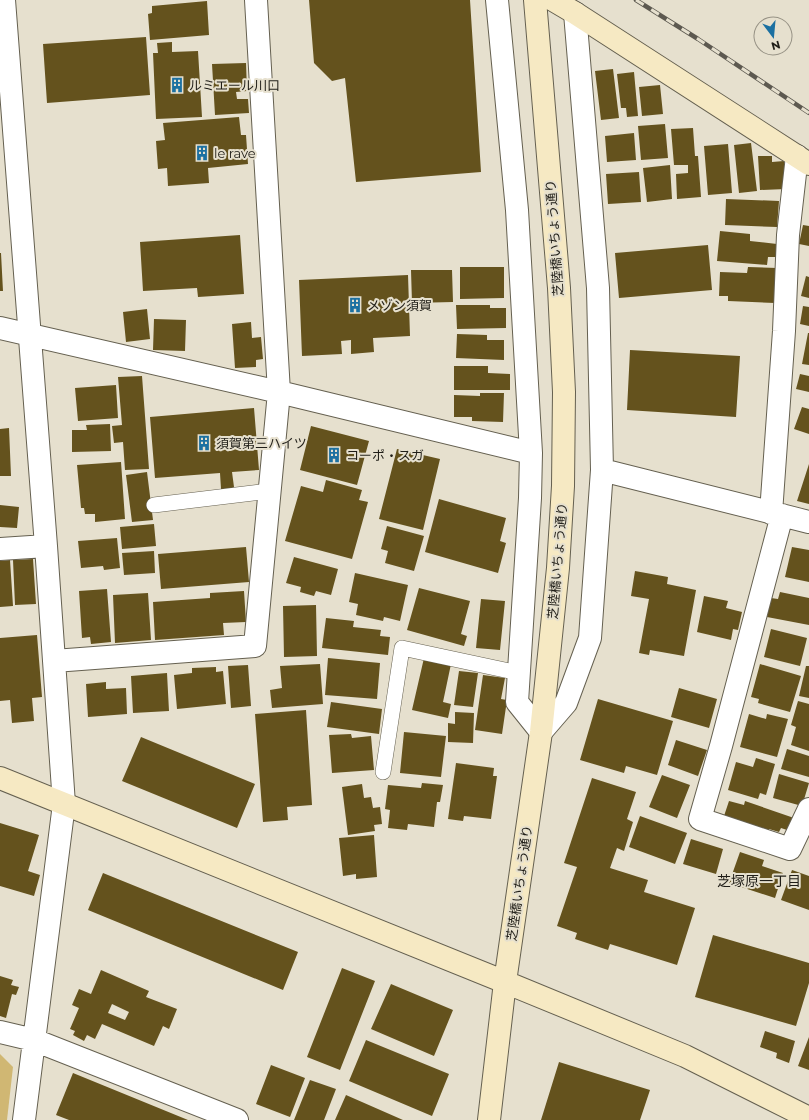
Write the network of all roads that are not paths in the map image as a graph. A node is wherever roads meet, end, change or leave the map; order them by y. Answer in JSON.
{"nodes":[{"id":1,"x":4,"y":0,"type":"edge"},
{"id":2,"x":256,"y":0,"type":"edge"},
{"id":3,"x":497,"y":0,"type":"edge"},
{"id":4,"x":535,"y":0,"type":"edge"},
{"id":5,"x":553,"y":0,"type":"edge"},
{"id":6,"x":575,"y":13,"type":"junction"},
{"id":7,"x":6,"y":94,"type":"edge"},
{"id":8,"x":803,"y":160,"type":"edge"},
{"id":9,"x":0,"y":328,"type":"edge"},
{"id":10,"x":30,"y":335,"type":"junction"},
{"id":11,"x":279,"y":392,"type":"junction"},
{"id":12,"x":531,"y":453,"type":"junction"},
{"id":13,"x":602,"y":470,"type":"junction"},
{"id":14,"x":269,"y":491,"type":"junction"},
{"id":15,"x":154,"y":505,"type":"dead end"},
{"id":16,"x":777,"y":514,"type":"junction"},
{"id":17,"x":809,"y":522,"type":"edge"},
{"id":18,"x":46,"y":546,"type":"junction"},
{"id":19,"x":0,"y":549,"type":"edge"},
{"id":20,"x":54,"y":661,"type":"junction"},
{"id":21,"x":519,"y":673,"type":"junction"},
{"id":22,"x":541,"y":732,"type":"junction"},
{"id":23,"x":383,"y":772,"type":"dead end"},
{"id":24,"x":0,"y":778,"type":"edge"},
{"id":25,"x":64,"y":804,"type":"junction"},
{"id":26,"x":809,"y":809,"type":"edge"},
{"id":27,"x":506,"y":982,"type":"junction"},
{"id":28,"x":0,"y":1032,"type":"edge"},
{"id":29,"x":34,"y":1040,"type":"junction"},
{"id":30,"x":809,"y":1118,"type":"edge"},
{"id":31,"x":24,"y":1120,"type":"edge"},
{"id":32,"x":237,"y":1120,"type":"edge"},
{"id":33,"x":489,"y":1120,"type":"edge"}],
"edges":[{"from":1,"to":7,"type":"street"},
{"from":2,"to":11,"type":"street"},
{"from":3,"to":12,"type":"street"},
{"from":4,"to":22,"type":"street","name":"芝陸橋いちょう通り"},
{"from":5,"to":6,"type":"street"},
{"from":6,"to":8,"type":"street"},
{"from":6,"to":13,"type":"street"},
{"from":7,"to":10,"type":"street"},
{"from":8,"to":16,"type":"street"},
{"from":9,"to":10,"type":"street"},
{"from":10,"to":11,"type":"street"},
{"from":10,"to":18,"type":"street"},
{"from":11,"to":12,"type":"street"},
{"from":11,"to":14,"type":"street"},
{"from":12,"to":21,"type":"street"},
{"from":13,"to":16,"type":"street"},
{"from":13,"to":22,"type":"street"},
{"from":14,"to":15,"type":"lane"},
{"from":14,"to":20,"type":"street"},
{"from":16,"to":17,"type":"street"},
{"from":16,"to":26,"type":"street"},
{"from":18,"to":19,"type":"street"},
{"from":18,"to":20,"type":"street"},
{"from":20,"to":25,"type":"street"},
{"from":21,"to":22,"type":"street"},
{"from":21,"to":23,"type":"lane"},
{"from":22,"to":27,"type":"street","name":"芝陸橋いちょう通り"},
{"from":24,"to":25,"type":"street"},
{"from":25,"to":27,"type":"street"},
{"from":25,"to":29,"type":"street"},
{"from":27,"to":30,"type":"street"},
{"from":27,"to":33,"type":"street","name":"芝陸橋いちょう通り"},
{"from":28,"to":29,"type":"street"},
{"from":29,"to":31,"type":"street"},
{"from":29,"to":32,"type":"street"}]}
